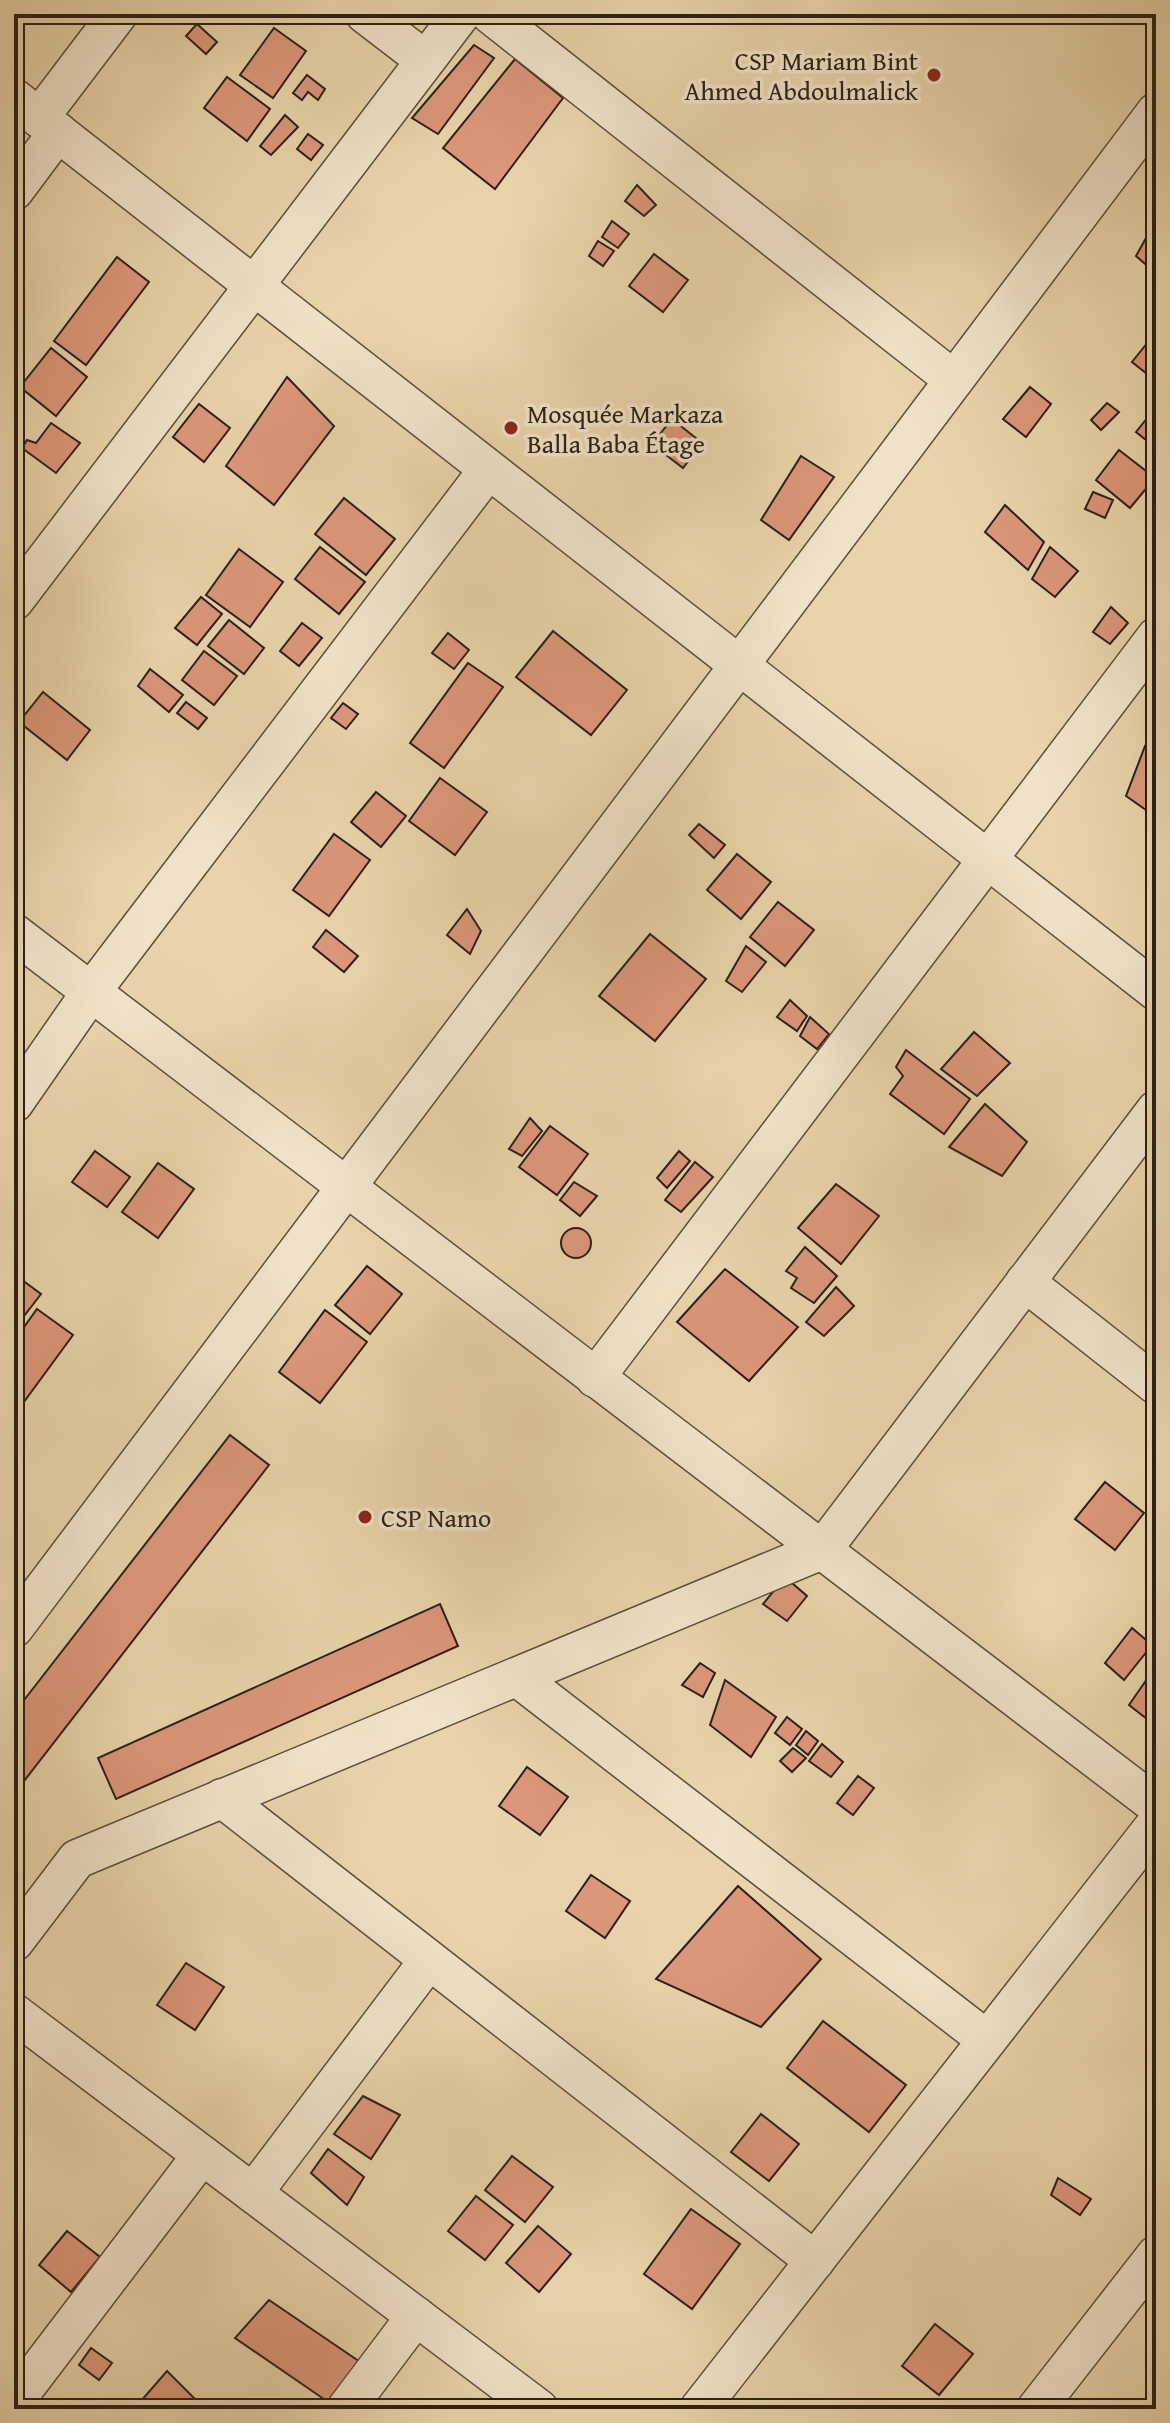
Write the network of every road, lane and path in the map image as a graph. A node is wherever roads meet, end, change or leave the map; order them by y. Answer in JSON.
{"nodes":[{"id":1,"x":118,"y":14,"type":"edge"},
{"id":2,"x":365,"y":14,"type":"edge"},
{"id":3,"x":461,"y":14,"type":"edge"},
{"id":4,"x":490,"y":14,"type":"edge"},
{"id":5,"x":425,"y":60,"type":"junction"},
{"id":6,"x":1156,"y":112,"type":"edge"},
{"id":7,"x":37,"y":116,"type":"edge"},
{"id":8,"x":14,"y":191,"type":"edge"},
{"id":9,"x":254,"y":285,"type":"junction"},
{"id":10,"x":954,"y":380,"type":"junction"},
{"id":11,"x":488,"y":470,"type":"junction"},
{"id":12,"x":14,"y":601,"type":"edge"},
{"id":13,"x":1156,"y":637,"type":"edge"},
{"id":14,"x":739,"y":665,"type":"junction"},
{"id":15,"x":988,"y":859,"type":"junction"},
{"id":16,"x":14,"y":933,"type":"edge"},
{"id":17,"x":1156,"y":991,"type":"edge"},
{"id":18,"x":91,"y":992,"type":"junction"},
{"id":19,"x":14,"y":1103,"type":"edge"},
{"id":20,"x":1156,"y":1110,"type":"edge"},
{"id":21,"x":346,"y":1187,"type":"junction"},
{"id":22,"x":1025,"y":1282,"type":"junction"},
{"id":23,"x":595,"y":1378,"type":"junction"},
{"id":24,"x":1156,"y":1385,"type":"edge"},
{"id":25,"x":822,"y":1550,"type":"junction"},
{"id":26,"x":14,"y":1628,"type":"edge"},
{"id":27,"x":517,"y":1677,"type":"junction"},
{"id":28,"x":222,"y":1798,"type":"junction"},
{"id":29,"x":1156,"y":1805,"type":"edge"},
{"id":30,"x":1156,"y":1824,"type":"edge"},
{"id":31,"x":14,"y":1942,"type":"edge"},
{"id":32,"x":429,"y":1960,"type":"junction"},
{"id":33,"x":14,"y":2013,"type":"edge"},
{"id":34,"x":987,"y":2040,"type":"junction"},
{"id":35,"x":202,"y":2155,"type":"junction"},
{"id":36,"x":253,"y":2193,"type":"junction"},
{"id":37,"x":1156,"y":2255,"type":"edge"},
{"id":38,"x":815,"y":2261,"type":"junction"},
{"id":39,"x":416,"y":2316,"type":"junction"},
{"id":40,"x":14,"y":2402,"type":"edge"},
{"id":41,"x":346,"y":2409,"type":"edge"},
{"id":42,"x":539,"y":2409,"type":"edge"},
{"id":43,"x":699,"y":2409,"type":"edge"},
{"id":44,"x":1036,"y":2409,"type":"edge"}],
"edges":[{"from":1,"to":7,"type":"street"},
{"from":2,"to":5,"type":"street"},
{"from":3,"to":5,"type":"street"},
{"from":4,"to":10,"type":"street"},
{"from":5,"to":9,"type":"street"},
{"from":6,"to":10,"type":"street"},
{"from":7,"to":8,"type":"street"},
{"from":7,"to":9,"type":"street"},
{"from":9,"to":11,"type":"street"},
{"from":9,"to":12,"type":"street"},
{"from":10,"to":14,"type":"street"},
{"from":11,"to":14,"type":"street"},
{"from":11,"to":18,"type":"street"},
{"from":13,"to":15,"type":"street"},
{"from":14,"to":15,"type":"street"},
{"from":14,"to":21,"type":"street"},
{"from":15,"to":17,"type":"street"},
{"from":15,"to":23,"type":"street"},
{"from":16,"to":18,"type":"street"},
{"from":18,"to":19,"type":"street"},
{"from":18,"to":21,"type":"street"},
{"from":20,"to":22,"type":"street"},
{"from":21,"to":23,"type":"street"},
{"from":21,"to":26,"type":"street"},
{"from":22,"to":24,"type":"street"},
{"from":22,"to":25,"type":"street"},
{"from":23,"to":25,"type":"street"},
{"from":25,"to":27,"type":"street"},
{"from":25,"to":29,"type":"street"},
{"from":27,"to":28,"type":"street"},
{"from":27,"to":34,"type":"street"},
{"from":28,"to":31,"type":"street"},
{"from":28,"to":32,"type":"street"},
{"from":30,"to":34,"type":"street"},
{"from":32,"to":36,"type":"street"},
{"from":32,"to":38,"type":"street"},
{"from":33,"to":35,"type":"street"},
{"from":34,"to":38,"type":"street"},
{"from":35,"to":36,"type":"street"},
{"from":35,"to":40,"type":"street"},
{"from":36,"to":39,"type":"street"},
{"from":37,"to":44,"type":"street"},
{"from":38,"to":43,"type":"street"},
{"from":39,"to":41,"type":"street"},
{"from":39,"to":42,"type":"street"}]}
